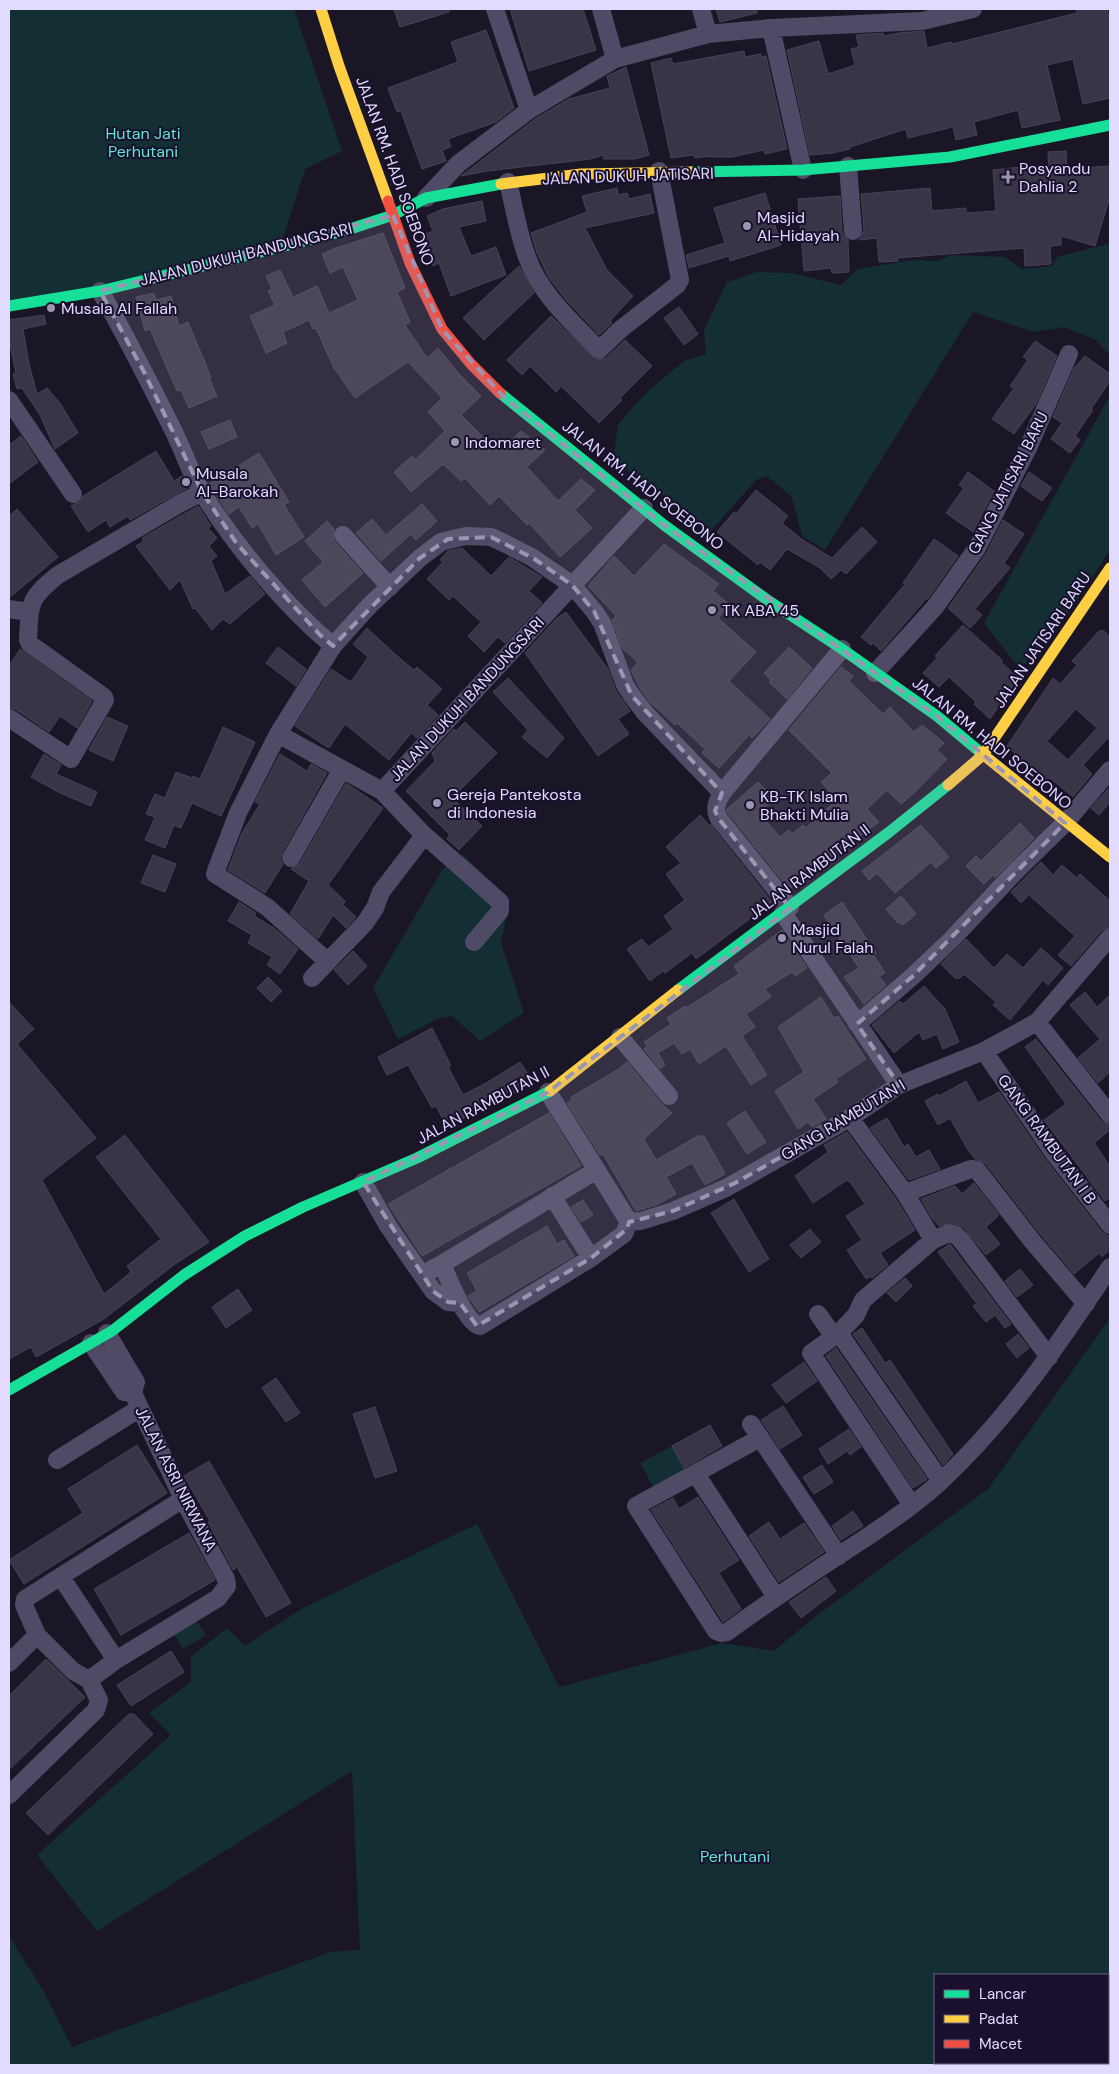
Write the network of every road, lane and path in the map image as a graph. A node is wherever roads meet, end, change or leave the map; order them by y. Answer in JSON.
{"nodes":[{"id":1,"x":322,"y":9,"type":"edge"},
{"id":2,"x":495,"y":9,"type":"edge"},
{"id":3,"x":601,"y":9,"type":"edge"},
{"id":4,"x":701,"y":9,"type":"edge"},
{"id":5,"x":973,"y":9,"type":"edge"},
{"id":6,"x":921,"y":15,"type":"edge"},
{"id":7,"x":841,"y":17,"type":"edge"},
{"id":8,"x":771,"y":28,"type":"junction"},
{"id":9,"x":708,"y":34,"type":"junction"},
{"id":10,"x":615,"y":59,"type":"junction"},
{"id":11,"x":528,"y":110,"type":"junction"},
{"id":12,"x":1110,"y":125,"type":"edge"},
{"id":13,"x":848,"y":166,"type":"junction"},
{"id":14,"x":803,"y":170,"type":"junction"},
{"id":15,"x":659,"y":171,"type":"junction"},
{"id":16,"x":508,"y":182,"type":"junction"},
{"id":17,"x":426,"y":198,"type":"junction"},
{"id":18,"x":393,"y":215,"type":"junction"},
{"id":19,"x":853,"y":231,"type":"dead end"},
{"id":20,"x":100,"y":291,"type":"junction"},
{"id":21,"x":9,"y":306,"type":"edge"},
{"id":22,"x":1069,"y":354,"type":"dead end"},
{"id":23,"x":9,"y":400,"type":"edge"},
{"id":24,"x":202,"y":492,"type":"junction"},
{"id":25,"x":73,"y":494,"type":"dead end"},
{"id":26,"x":644,"y":508,"type":"junction"},
{"id":27,"x":343,"y":535,"type":"dead end"},
{"id":28,"x":1110,"y":568,"type":"edge"},
{"id":29,"x":572,"y":585,"type":"junction"},
{"id":30,"x":390,"y":587,"type":"junction"},
{"id":31,"x":9,"y":609,"type":"edge"},
{"id":32,"x":29,"y":612,"type":"junction"},
{"id":33,"x":333,"y":646,"type":"junction"},
{"id":34,"x":842,"y":649,"type":"junction"},
{"id":35,"x":875,"y":673,"type":"junction"},
{"id":36,"x":9,"y":718,"type":"edge"},
{"id":37,"x":278,"y":734,"type":"junction"},
{"id":38,"x":983,"y":754,"type":"junction"},
{"id":39,"x":342,"y":769,"type":"junction"},
{"id":40,"x":1110,"y":770,"type":"edge"},
{"id":41,"x":382,"y":791,"type":"junction"},
{"id":42,"x":722,"y":793,"type":"junction"},
{"id":43,"x":1066,"y":823,"type":"junction"},
{"id":44,"x":422,"y":832,"type":"junction"},
{"id":45,"x":1110,"y":857,"type":"edge"},
{"id":46,"x":291,"y":858,"type":"dead end"},
{"id":47,"x":786,"y":910,"type":"junction"},
{"id":48,"x":1110,"y":937,"type":"edge"},
{"id":49,"x":474,"y":942,"type":"dead end"},
{"id":50,"x":327,"y":961,"type":"junction"},
{"id":51,"x":312,"y":978,"type":"dead end"},
{"id":52,"x":1037,"y":1022,"type":"junction"},
{"id":53,"x":857,"y":1024,"type":"junction"},
{"id":54,"x":620,"y":1037,"type":"junction"},
{"id":55,"x":984,"y":1051,"type":"junction"},
{"id":56,"x":899,"y":1085,"type":"junction"},
{"id":57,"x":548,"y":1092,"type":"junction"},
{"id":58,"x":668,"y":1096,"type":"dead end"},
{"id":59,"x":1110,"y":1115,"type":"edge"},
{"id":60,"x":850,"y":1118,"type":"junction"},
{"id":61,"x":595,"y":1170,"type":"junction"},
{"id":62,"x":363,"y":1182,"type":"junction"},
{"id":63,"x":905,"y":1193,"type":"junction"},
{"id":64,"x":552,"y":1196,"type":"junction"},
{"id":65,"x":629,"y":1222,"type":"junction"},
{"id":66,"x":1110,"y":1225,"type":"edge"},
{"id":67,"x":933,"y":1240,"type":"junction"},
{"id":68,"x":591,"y":1258,"type":"junction"},
{"id":69,"x":442,"y":1264,"type":"junction"},
{"id":70,"x":1110,"y":1267,"type":"edge"},
{"id":71,"x":423,"y":1274,"type":"junction"},
{"id":72,"x":460,"y":1303,"type":"junction"},
{"id":73,"x":1086,"y":1304,"type":"junction"},
{"id":74,"x":818,"y":1314,"type":"dead end"},
{"id":75,"x":107,"y":1334,"type":"junction"},
{"id":76,"x":837,"y":1334,"type":"junction"},
{"id":77,"x":91,"y":1343,"type":"junction"},
{"id":78,"x":1049,"y":1357,"type":"junction"},
{"id":79,"x":9,"y":1390,"type":"edge"},
{"id":80,"x":136,"y":1400,"type":"junction"},
{"id":81,"x":57,"y":1460,"type":"dead end"},
{"id":82,"x":696,"y":1474,"type":"junction"},
{"id":83,"x":941,"y":1481,"type":"junction"},
{"id":84,"x":183,"y":1499,"type":"junction"},
{"id":85,"x":912,"y":1506,"type":"junction"},
{"id":86,"x":839,"y":1556,"type":"junction"},
{"id":87,"x":61,"y":1577,"type":"junction"},
{"id":88,"x":776,"y":1596,"type":"junction"},
{"id":89,"x":37,"y":1635,"type":"junction"},
{"id":90,"x":116,"y":1660,"type":"junction"},
{"id":91,"x":9,"y":1663,"type":"edge"},
{"id":92,"x":89,"y":1680,"type":"junction"},
{"id":93,"x":9,"y":1795,"type":"edge"}],
"edges":[{"from":1,"to":18,"type":"street","name":"JALAN RM. HADI SOEBONO"},
{"from":2,"to":11,"type":"street"},
{"from":3,"to":10,"type":"street"},
{"from":4,"to":9,"type":"street"},
{"from":5,"to":6,"type":"street","name":"JALAN DUKUH JATISARI"},
{"from":6,"to":7,"type":"street","name":"JALAN DUKUH JATISARI"},
{"from":7,"to":8,"type":"street","name":"JALAN DUKUH JATISARI"},
{"from":8,"to":9,"type":"street","name":"JALAN DUKUH JATISARI"},
{"from":8,"to":14,"type":"street"},
{"from":9,"to":10,"type":"street","name":"JALAN DUKUH JATISARI"},
{"from":10,"to":11,"type":"street","name":"JALAN DUKUH JATISARI"},
{"from":11,"to":17,"type":"street","name":"JALAN DUKUH JATISARI"},
{"from":12,"to":13,"type":"street","name":"JALAN DUKUH JATISARI"},
{"from":13,"to":14,"type":"street","name":"JALAN DUKUH JATISARI"},
{"from":13,"to":19,"type":"street"},
{"from":14,"to":15,"type":"street","name":"JALAN DUKUH JATISARI"},
{"from":15,"to":16,"type":"street","name":"JALAN DUKUH JATISARI"},
{"from":15,"to":16,"type":"street"},
{"from":16,"to":17,"type":"street","name":"JALAN DUKUH JATISARI"},
{"from":17,"to":18,"type":"street","name":"JALAN DUKUH JATISARI"},
{"from":18,"to":20,"type":"street","name":"JALAN DUKUH BANDUNGSARI"},
{"from":18,"to":26,"type":"street","name":"JALAN RM. HADI SOEBONO"},
{"from":20,"to":21,"type":"street","name":"JALAN DUKUH BANDUNGSARI"},
{"from":20,"to":24,"type":"street"},
{"from":22,"to":35,"type":"street","name":"GANG JATISARI BARU"},
{"from":23,"to":25,"type":"street"},
{"from":24,"to":32,"type":"street"},
{"from":24,"to":33,"type":"street"},
{"from":26,"to":29,"type":"street","name":"JALAN DUKUH BANDUNGSARI"},
{"from":26,"to":34,"type":"street","name":"JALAN RM. HADI SOEBONO"},
{"from":27,"to":30,"type":"street"},
{"from":28,"to":38,"type":"street","name":"JALAN JATISARI BARU"},
{"from":29,"to":30,"type":"street"},
{"from":29,"to":41,"type":"street","name":"JALAN DUKUH BANDUNGSARI"},
{"from":29,"to":42,"type":"street"},
{"from":30,"to":33,"type":"street"},
{"from":31,"to":32,"type":"street"},
{"from":32,"to":36,"type":"street"},
{"from":33,"to":37,"type":"street"},
{"from":34,"to":35,"type":"street","name":"JALAN RM. HADI SOEBONO"},
{"from":34,"to":42,"type":"street"},
{"from":35,"to":38,"type":"street","name":"JALAN RM. HADI SOEBONO"},
{"from":37,"to":39,"type":"street","name":"JALAN DUKUH BANDUNGSARI"},
{"from":37,"to":50,"type":"street"},
{"from":38,"to":43,"type":"street","name":"JALAN RM. HADI SOEBONO"},
{"from":38,"to":47,"type":"street","name":"JALAN RAMBUTAN II"},
{"from":39,"to":41,"type":"street","name":"JALAN DUKUH BANDUNGSARI"},
{"from":39,"to":46,"type":"street"},
{"from":40,"to":43,"type":"street"},
{"from":41,"to":44,"type":"street"},
{"from":42,"to":47,"type":"street"},
{"from":43,"to":45,"type":"street","name":"JALAN RM. HADI SOEBONO"},
{"from":43,"to":53,"type":"street"},
{"from":44,"to":49,"type":"street"},
{"from":44,"to":50,"type":"street"},
{"from":47,"to":53,"type":"street"},
{"from":47,"to":54,"type":"street","name":"JALAN RAMBUTAN II"},
{"from":48,"to":52,"type":"street","name":"GANG RAMBUTAN I"},
{"from":50,"to":51,"type":"street"},
{"from":52,"to":55,"type":"street","name":"GANG RAMBUTAN I"},
{"from":52,"to":59,"type":"street"},
{"from":53,"to":56,"type":"street"},
{"from":54,"to":57,"type":"street","name":"JALAN RAMBUTAN II"},
{"from":54,"to":58,"type":"street"},
{"from":55,"to":56,"type":"street","name":"GANG RAMBUTAN I"},
{"from":55,"to":66,"type":"street","name":"GANG RAMBUTAN I B"},
{"from":56,"to":60,"type":"street","name":"GANG RAMBUTAN I"},
{"from":57,"to":61,"type":"street"},
{"from":57,"to":62,"type":"street","name":"JALAN RAMBUTAN II"},
{"from":60,"to":63,"type":"street"},
{"from":60,"to":65,"type":"street","name":"GANG RAMBUTAN I"},
{"from":61,"to":64,"type":"street"},
{"from":61,"to":65,"type":"street"},
{"from":62,"to":71,"type":"street"},
{"from":62,"to":75,"type":"street","name":"JALAN RAMBUTAN II"},
{"from":63,"to":67,"type":"street"},
{"from":63,"to":73,"type":"street"},
{"from":64,"to":68,"type":"street"},
{"from":64,"to":69,"type":"street"},
{"from":65,"to":68,"type":"street"},
{"from":67,"to":76,"type":"street"},
{"from":67,"to":78,"type":"street"},
{"from":68,"to":72,"type":"street"},
{"from":69,"to":71,"type":"street"},
{"from":69,"to":72,"type":"street"},
{"from":70,"to":73,"type":"street"},
{"from":71,"to":72,"type":"street"},
{"from":73,"to":78,"type":"street"},
{"from":74,"to":76,"type":"street"},
{"from":75,"to":77,"type":"street","name":"JALAN RAMBUTAN II"},
{"from":75,"to":80,"type":"street"},
{"from":76,"to":83,"type":"street"},
{"from":76,"to":85,"type":"street"},
{"from":77,"to":79,"type":"street","name":"JALAN RAMBUTAN II"},
{"from":77,"to":80,"type":"street","name":"JALAN ASRI NIRWANA"},
{"from":78,"to":83,"type":"street"},
{"from":80,"to":81,"type":"street"},
{"from":80,"to":84,"type":"street","name":"JALAN ASRI NIRWANA"},
{"from":82,"to":86,"type":"street"},
{"from":82,"to":88,"type":"street"},
{"from":82,"to":88,"type":"street"},
{"from":83,"to":85,"type":"street"},
{"from":84,"to":87,"type":"street"},
{"from":84,"to":90,"type":"street","name":"JALAN ASRI NIRWANA"},
{"from":85,"to":86,"type":"street"},
{"from":86,"to":88,"type":"street"},
{"from":87,"to":89,"type":"street"},
{"from":87,"to":90,"type":"street"},
{"from":89,"to":91,"type":"street"},
{"from":89,"to":92,"type":"street"},
{"from":90,"to":92,"type":"street"},
{"from":92,"to":93,"type":"street"}]}
